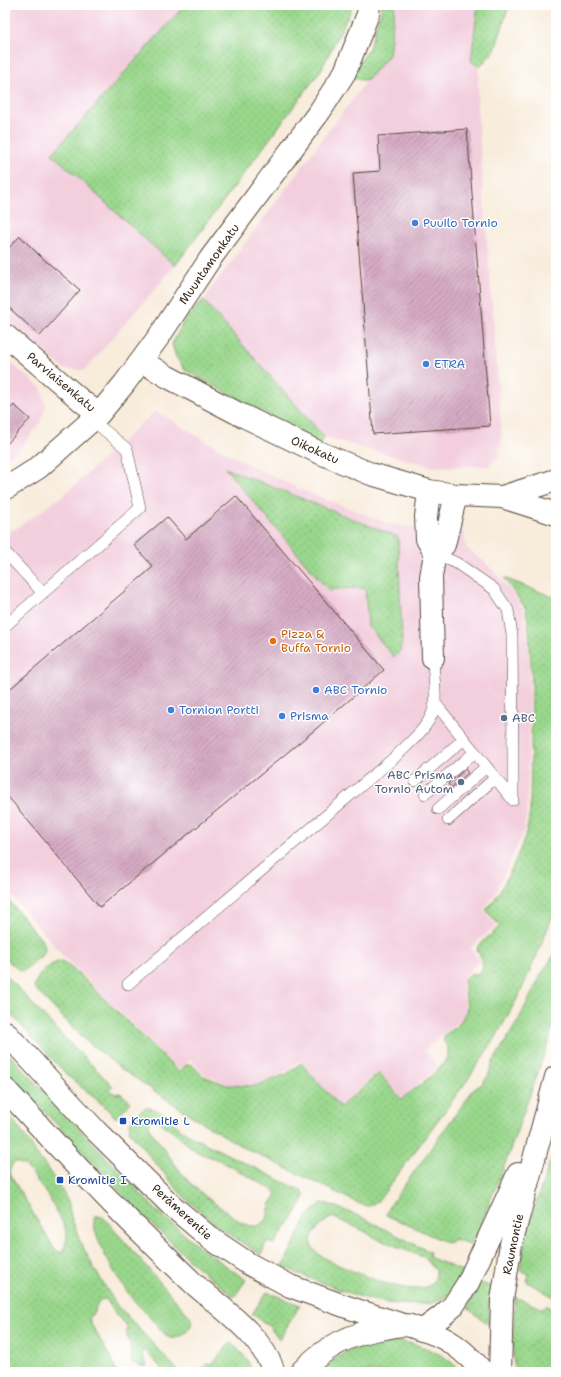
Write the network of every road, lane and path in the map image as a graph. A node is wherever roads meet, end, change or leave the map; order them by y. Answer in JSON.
{"nodes":[{"id":1,"x":369,"y":5,"type":"edge"},
{"id":2,"x":5,"y":335,"type":"edge"},
{"id":3,"x":141,"y":361,"type":"junction"},
{"id":4,"x":96,"y":417,"type":"junction"},
{"id":5,"x":556,"y":480,"type":"edge"},
{"id":6,"x":5,"y":489,"type":"edge"},
{"id":7,"x":429,"y":492,"type":"junction"},
{"id":8,"x":456,"y":495,"type":"junction"},
{"id":9,"x":502,"y":497,"type":"junction"},
{"id":10,"x":556,"y":514,"type":"edge"},
{"id":11,"x":5,"y":552,"type":"edge"},
{"id":12,"x":435,"y":553,"type":"junction"},
{"id":13,"x":43,"y":593,"type":"junction"},
{"id":14,"x":5,"y":626,"type":"edge"},
{"id":15,"x":433,"y":658,"type":"joint"},
{"id":16,"x":435,"y":703,"type":"junction"},
{"id":17,"x":464,"y":739,"type":"junction"},
{"id":18,"x":474,"y":752,"type":"junction"},
{"id":19,"x":486,"y":767,"type":"junction"},
{"id":20,"x":496,"y":778,"type":"junction"},
{"id":21,"x":415,"y":781,"type":"dead end"},
{"id":22,"x":425,"y":794,"type":"dead end"},
{"id":23,"x":438,"y":809,"type":"dead end"},
{"id":24,"x":448,"y":820,"type":"dead end"},
{"id":25,"x":128,"y":984,"type":"dead end"},
{"id":26,"x":5,"y":1032,"type":"edge"},
{"id":27,"x":556,"y":1077,"type":"edge"},
{"id":28,"x":5,"y":1089,"type":"edge"},
{"id":29,"x":544,"y":1119,"type":"junction"},
{"id":30,"x":413,"y":1327,"type":"junction"},
{"id":31,"x":274,"y":1372,"type":"edge"},
{"id":32,"x":301,"y":1372,"type":"edge"},
{"id":33,"x":483,"y":1372,"type":"edge"},
{"id":34,"x":500,"y":1372,"type":"edge"}],
"edges":[{"from":1,"to":3,"type":"main road","name":"Muuntamonkatu"},
{"from":2,"to":4,"type":"main road","name":"Parviaisenkatu"},
{"from":3,"to":4,"type":"main road","name":"Muuntamonkatu"},
{"from":3,"to":7,"type":"main road","name":"Oikokatu"},
{"from":4,"to":6,"type":"main road","name":"Muuntamonkatu"},
{"from":4,"to":13,"type":"lane"},
{"from":5,"to":9,"type":"main road","name":"Oikokatu"},
{"from":7,"to":8,"type":"main road","name":"Oikokatu"},
{"from":7,"to":12,"type":"main road"},
{"from":8,"to":9,"type":"main road","name":"Oikokatu"},
{"from":8,"to":12,"type":"main road"},
{"from":9,"to":10,"type":"main road","name":"Oikokatu"},
{"from":11,"to":13,"type":"lane"},
{"from":12,"to":15,"type":"main road"},
{"from":12,"to":20,"type":"lane"},
{"from":13,"to":14,"type":"lane"},
{"from":15,"to":16,"type":"lane"},
{"from":16,"to":17,"type":"lane"},
{"from":16,"to":25,"type":"lane"},
{"from":17,"to":18,"type":"lane"},
{"from":17,"to":21,"type":"lane"},
{"from":18,"to":19,"type":"lane"},
{"from":18,"to":22,"type":"lane"},
{"from":19,"to":20,"type":"lane"},
{"from":19,"to":23,"type":"lane"},
{"from":20,"to":24,"type":"lane"},
{"from":26,"to":30,"type":"main road","name":"Perämerentie"},
{"from":27,"to":29,"type":"main road","name":"Raumontie"},
{"from":28,"to":31,"type":"main road"},
{"from":29,"to":30,"type":"main road","name":"Raumontie"},
{"from":29,"to":34,"type":"main road","name":"Raumontie"},
{"from":30,"to":32,"type":"main road"},
{"from":30,"to":33,"type":"main road","name":"Perämerentie"}]}
